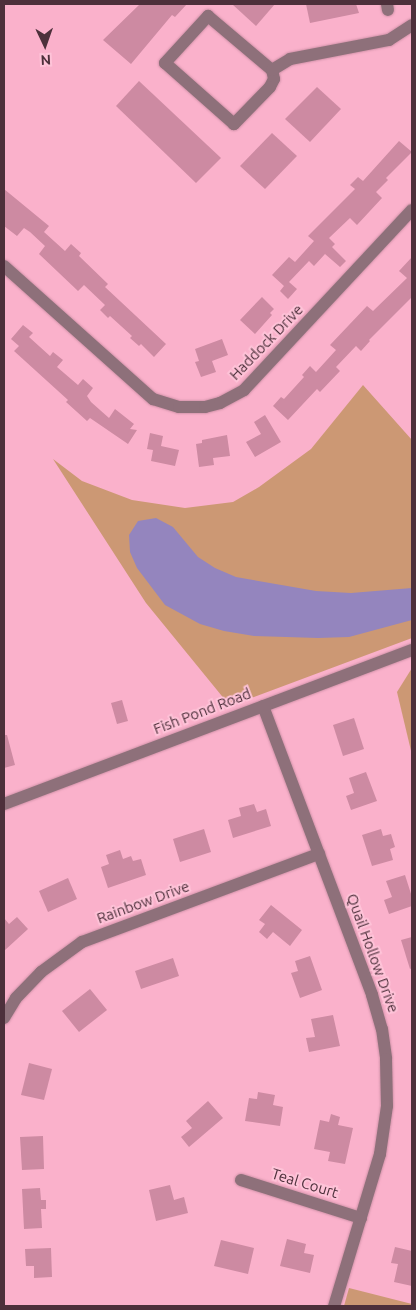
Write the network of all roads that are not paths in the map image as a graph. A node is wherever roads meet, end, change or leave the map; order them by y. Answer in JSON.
{"nodes":[{"id":1,"x":412,"y":25,"type":"edge"},
{"id":2,"x":272,"y":70,"type":"junction"},
{"id":3,"x":412,"y":210,"type":"edge"},
{"id":4,"x":4,"y":266,"type":"edge"},
{"id":5,"x":412,"y":650,"type":"edge"},
{"id":6,"x":263,"y":706,"type":"junction"},
{"id":7,"x":4,"y":804,"type":"edge"},
{"id":8,"x":319,"y":854,"type":"junction"},
{"id":9,"x":4,"y":1018,"type":"edge"},
{"id":10,"x":241,"y":1180,"type":"dead end"},
{"id":11,"x":361,"y":1218,"type":"junction"},
{"id":12,"x":334,"y":1306,"type":"edge"}],
"edges":[{"from":1,"to":2,"type":"street"},
{"from":2,"to":2,"type":"street"},
{"from":3,"to":4,"type":"street","name":"Haddock Drive"},
{"from":5,"to":6,"type":"street","name":"Fish Pond Road"},
{"from":6,"to":7,"type":"street","name":"Fish Pond Road"},
{"from":6,"to":8,"type":"street","name":"Quail Hollow Drive"},
{"from":8,"to":9,"type":"street","name":"Rainbow Drive"},
{"from":8,"to":11,"type":"street","name":"Quail Hollow Drive"},
{"from":10,"to":11,"type":"street","name":"Teal Court"},
{"from":11,"to":12,"type":"street","name":"Quail Hollow Drive"}]}
